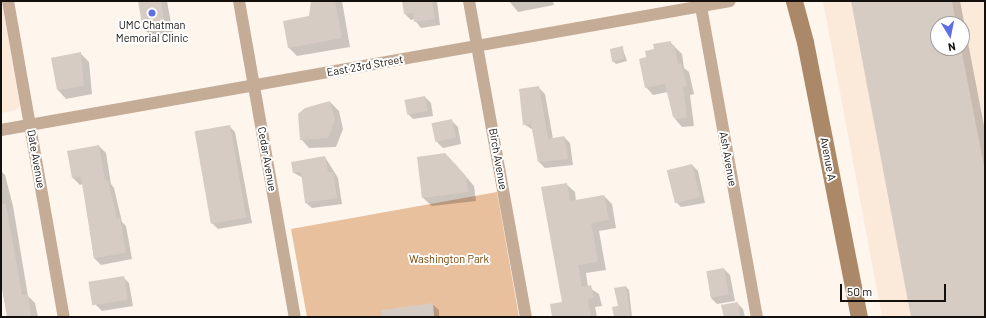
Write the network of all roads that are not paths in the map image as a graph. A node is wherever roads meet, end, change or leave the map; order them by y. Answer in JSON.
{"nodes":[{"id":1,"x":8,"y":1,"type":"edge"},
{"id":2,"x":239,"y":1,"type":"edge"},
{"id":3,"x":469,"y":1,"type":"edge"},
{"id":4,"x":730,"y":1,"type":"edge"},
{"id":5,"x":794,"y":1,"type":"edge"},
{"id":6,"x":701,"y":4,"type":"edge"},
{"id":7,"x":477,"y":46,"type":"junction"},
{"id":8,"x":254,"y":86,"type":"junction"},
{"id":9,"x":30,"y":126,"type":"junction"},
{"id":10,"x":1,"y":130,"type":"edge"},
{"id":11,"x":64,"y":317,"type":"edge"},
{"id":12,"x":295,"y":317,"type":"edge"},
{"id":13,"x":526,"y":317,"type":"edge"},
{"id":14,"x":757,"y":317,"type":"edge"},
{"id":15,"x":859,"y":317,"type":"edge"}],
"edges":[{"from":1,"to":9,"type":"street","name":"Date Avenue"},
{"from":2,"to":8,"type":"street","name":"Cedar Avenue"},
{"from":3,"to":7,"type":"street","name":"Birch Avenue"},
{"from":4,"to":6,"type":"street","name":"East 23rd Street"},
{"from":5,"to":15,"type":"main road","name":"Avenue A"},
{"from":6,"to":7,"type":"street","name":"East 23rd Street"},
{"from":6,"to":14,"type":"street","name":"Ash Avenue"},
{"from":7,"to":8,"type":"street","name":"East 23rd Street"},
{"from":7,"to":13,"type":"street","name":"Birch Avenue"},
{"from":8,"to":9,"type":"street","name":"East 23rd Street"},
{"from":8,"to":12,"type":"street","name":"Cedar Avenue"},
{"from":9,"to":10,"type":"street","name":"East 23rd Street"},
{"from":9,"to":11,"type":"street","name":"Date Avenue"}]}
